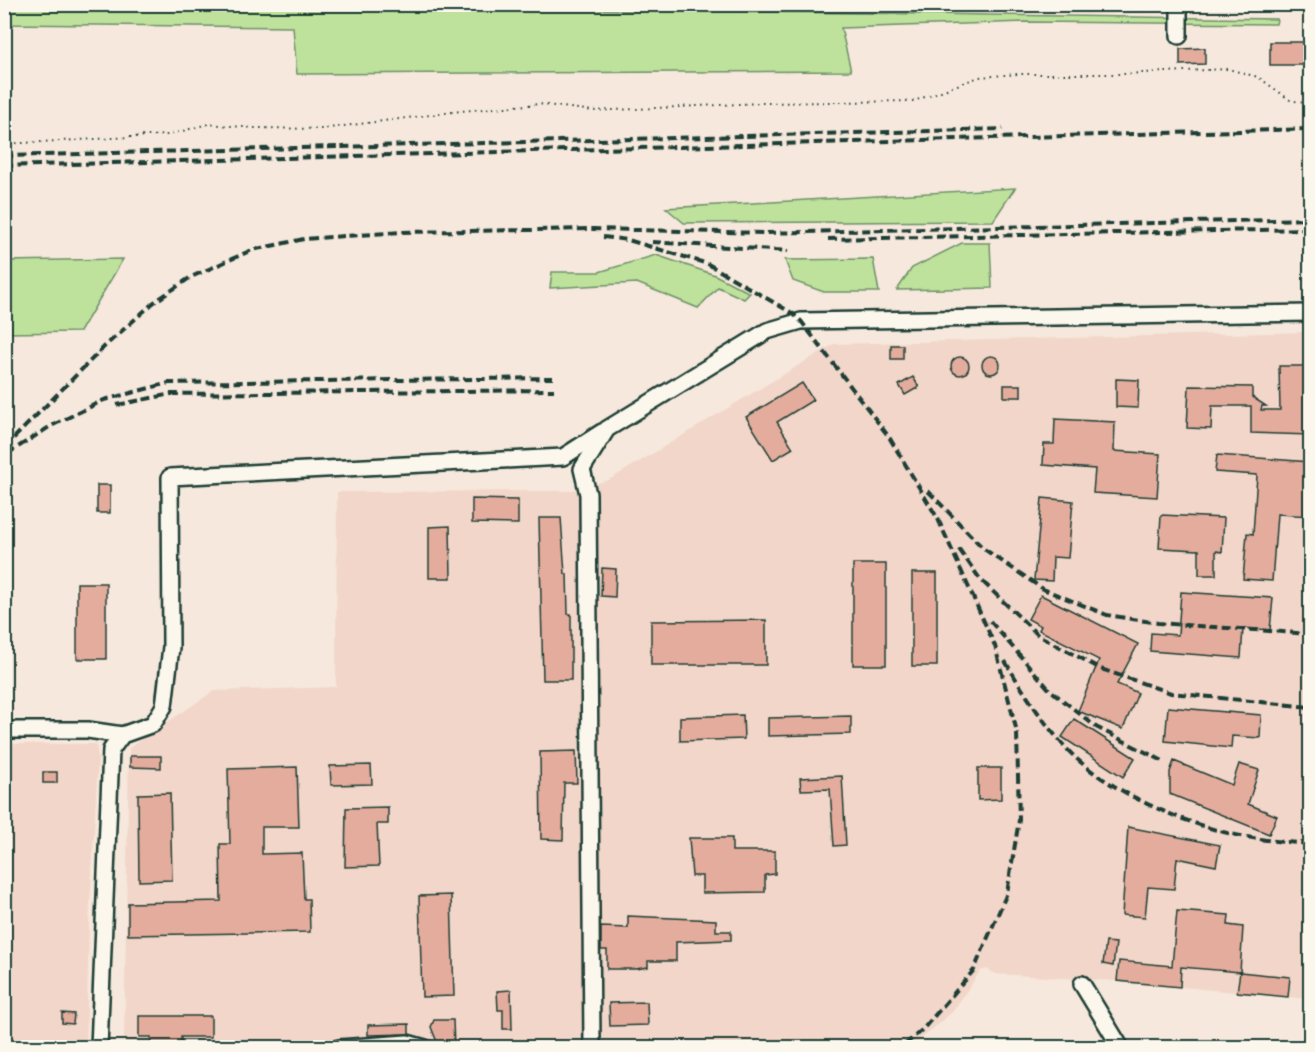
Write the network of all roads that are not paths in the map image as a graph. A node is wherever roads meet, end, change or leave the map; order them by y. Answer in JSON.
{"nodes":[{"id":1,"x":1179,"y":4,"type":"edge"},
{"id":2,"x":1179,"y":36,"type":"dead end"},
{"id":3,"x":1311,"y":313,"type":"edge"},
{"id":4,"x":607,"y":429,"type":"junction"},
{"id":5,"x":4,"y":730,"type":"edge"},
{"id":6,"x":122,"y":735,"type":"junction"},
{"id":7,"x":1082,"y":984,"type":"dead end"},
{"id":8,"x":99,"y":1047,"type":"edge"},
{"id":9,"x":339,"y":1047,"type":"edge"},
{"id":10,"x":425,"y":1047,"type":"edge"},
{"id":11,"x":592,"y":1047,"type":"edge"},
{"id":12,"x":1121,"y":1047,"type":"edge"}],
"edges":[{"from":1,"to":2,"type":"street"},
{"from":3,"to":4,"type":"street"},
{"from":4,"to":6,"type":"street"},
{"from":4,"to":11,"type":"street"},
{"from":5,"to":6,"type":"street"},
{"from":6,"to":8,"type":"street"},
{"from":7,"to":12,"type":"street"},
{"from":9,"to":10,"type":"street"}]}
